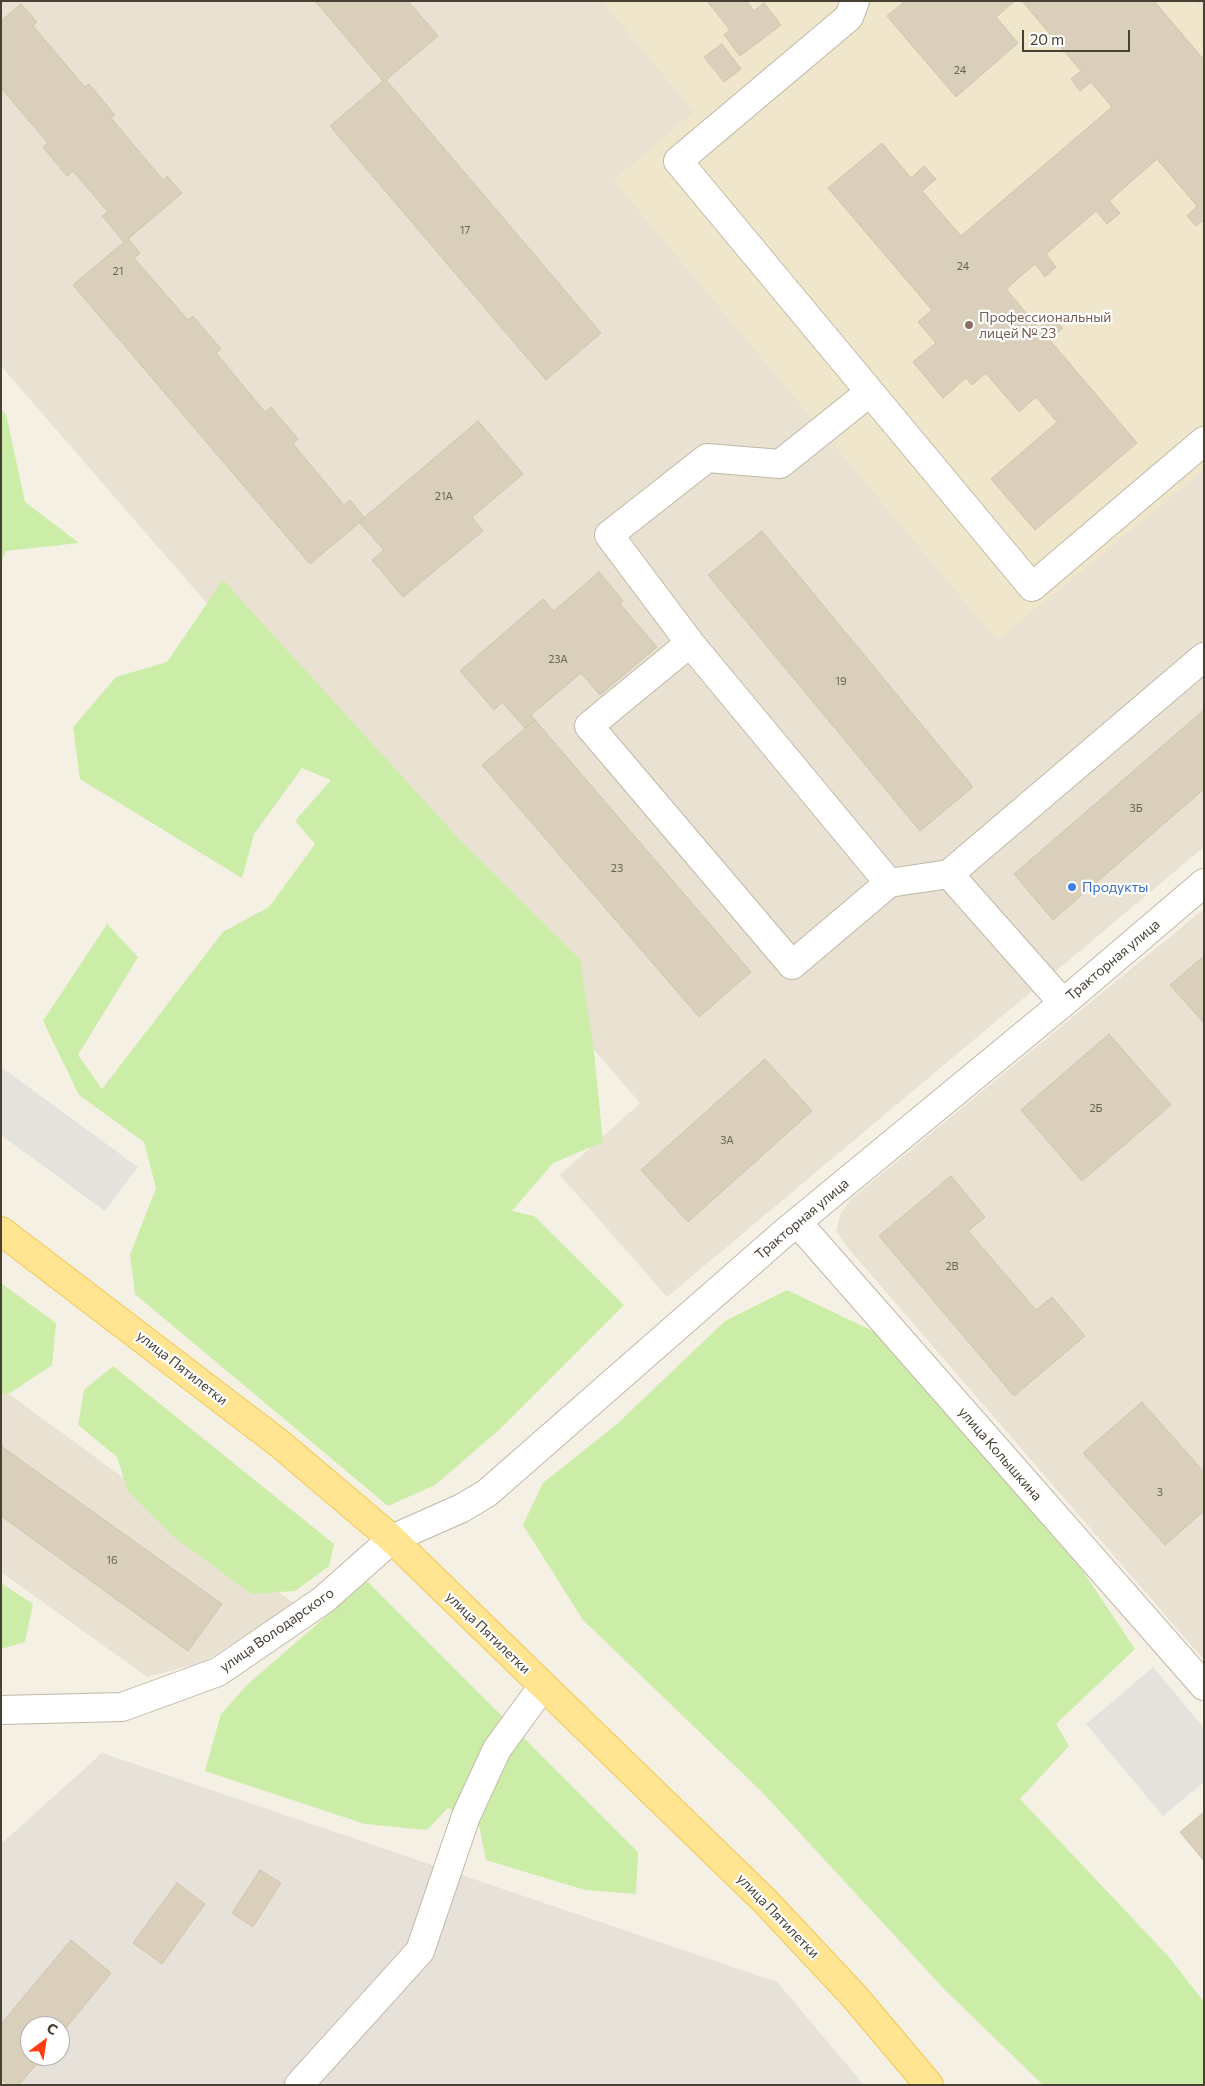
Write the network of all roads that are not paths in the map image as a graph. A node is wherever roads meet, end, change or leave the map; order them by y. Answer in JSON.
{"nodes":[{"id":1,"x":855,"y":1,"type":"edge"},
{"id":2,"x":870,"y":392,"type":"junction"},
{"id":3,"x":1204,"y":441,"type":"edge"},
{"id":4,"x":690,"y":643,"type":"junction"},
{"id":5,"x":1204,"y":657,"type":"edge"},
{"id":6,"x":949,"y":874,"type":"junction"},
{"id":7,"x":1204,"y":882,"type":"edge"},
{"id":8,"x":889,"y":883,"type":"junction"},
{"id":9,"x":1063,"y":1003,"type":"junction"},
{"id":10,"x":797,"y":1222,"type":"junction"},
{"id":11,"x":1,"y":1231,"type":"edge"},
{"id":12,"x":392,"y":1539,"type":"junction"},
{"id":13,"x":543,"y":1686,"type":"junction"},
{"id":14,"x":1204,"y":1686,"type":"edge"},
{"id":15,"x":1,"y":1710,"type":"edge"},
{"id":16,"x":299,"y":2085,"type":"edge"},
{"id":17,"x":929,"y":2085,"type":"edge"}],
"edges":[{"from":1,"to":2,"type":"street"},
{"from":2,"to":3,"type":"street"},
{"from":2,"to":4,"type":"street"},
{"from":4,"to":8,"type":"street"},
{"from":4,"to":8,"type":"street"},
{"from":5,"to":6,"type":"street"},
{"from":6,"to":8,"type":"street"},
{"from":6,"to":9,"type":"street"},
{"from":7,"to":9,"type":"street","name":"Тракторная улица"},
{"from":9,"to":10,"type":"street","name":"Тракторная улица"},
{"from":10,"to":12,"type":"street","name":"Тракторная улица"},
{"from":10,"to":14,"type":"street","name":"улица Колышкина"},
{"from":11,"to":12,"type":"main road","name":"улица Пятилетки"},
{"from":12,"to":13,"type":"main road","name":"улица Пятилетки"},
{"from":12,"to":15,"type":"street","name":"улица Володарского"},
{"from":13,"to":16,"type":"street"},
{"from":13,"to":17,"type":"main road","name":"улица Пятилетки"}]}
